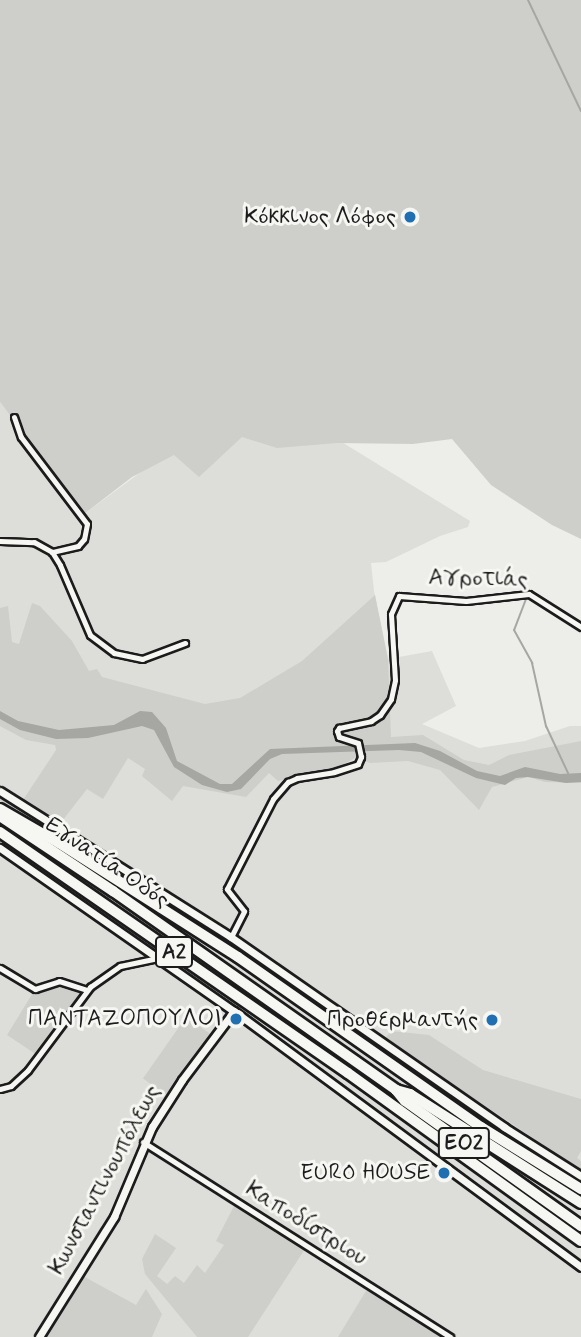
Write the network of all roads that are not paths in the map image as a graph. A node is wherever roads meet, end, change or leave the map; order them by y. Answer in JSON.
{"nodes":[{"id":1,"x":14,"y":418,"type":"dead end"},
{"id":2,"x":0,"y":541,"type":"edge"},
{"id":3,"x":52,"y":552,"type":"junction"},
{"id":4,"x":581,"y":627,"type":"edge"},
{"id":5,"x":185,"y":643,"type":"dead end"},
{"id":6,"x":0,"y":791,"type":"edge"},
{"id":7,"x":0,"y":809,"type":"edge"},
{"id":8,"x":0,"y":816,"type":"edge"},
{"id":9,"x":0,"y":832,"type":"edge"},
{"id":10,"x":0,"y":848,"type":"edge"},
{"id":11,"x":231,"y":937,"type":"junction"},
{"id":12,"x":159,"y":958,"type":"junction"},
{"id":13,"x":0,"y":968,"type":"edge"},
{"id":14,"x":87,"y":990,"type":"junction"},
{"id":15,"x":234,"y":1011,"type":"junction"},
{"id":16,"x":0,"y":1089,"type":"edge"},
{"id":17,"x":396,"y":1090,"type":"junction"},
{"id":18,"x":143,"y":1142,"type":"junction"},
{"id":19,"x":581,"y":1176,"type":"edge"},
{"id":20,"x":581,"y":1189,"type":"edge"},
{"id":21,"x":581,"y":1203,"type":"edge"},
{"id":22,"x":581,"y":1226,"type":"edge"},
{"id":23,"x":581,"y":1241,"type":"edge"},
{"id":24,"x":581,"y":1267,"type":"edge"},
{"id":25,"x":39,"y":1337,"type":"edge"},
{"id":26,"x":450,"y":1337,"type":"edge"}],
"edges":[{"from":1,"to":3,"type":"street"},
{"from":2,"to":3,"type":"street"},
{"from":3,"to":5,"type":"street"},
{"from":4,"to":11,"type":"street","name":"Αγροτιάς"},
{"from":6,"to":11,"type":"street"},
{"from":7,"to":20,"type":"highway"},
{"from":8,"to":17,"type":"highway","name":"Εγνατία Οδός","number":"Α2"},
{"from":9,"to":23,"type":"highway","name":"Εγνατία Οδός","number":"Α2"},
{"from":10,"to":12,"type":"street"},
{"from":11,"to":19,"type":"street"},
{"from":12,"to":14,"type":"street"},
{"from":12,"to":15,"type":"street"},
{"from":13,"to":14,"type":"street"},
{"from":14,"to":16,"type":"street"},
{"from":15,"to":18,"type":"street","name":"Κωνσταντινουπόλεως"},
{"from":15,"to":24,"type":"street"},
{"from":17,"to":21,"type":"highway","number":"Α2"},
{"from":17,"to":22,"type":"highway","number":"ΕΟ2"},
{"from":18,"to":25,"type":"street","name":"Κωνσταντινουπόλεως"},
{"from":18,"to":26,"type":"street","name":"Καποδίστριου"}]}
